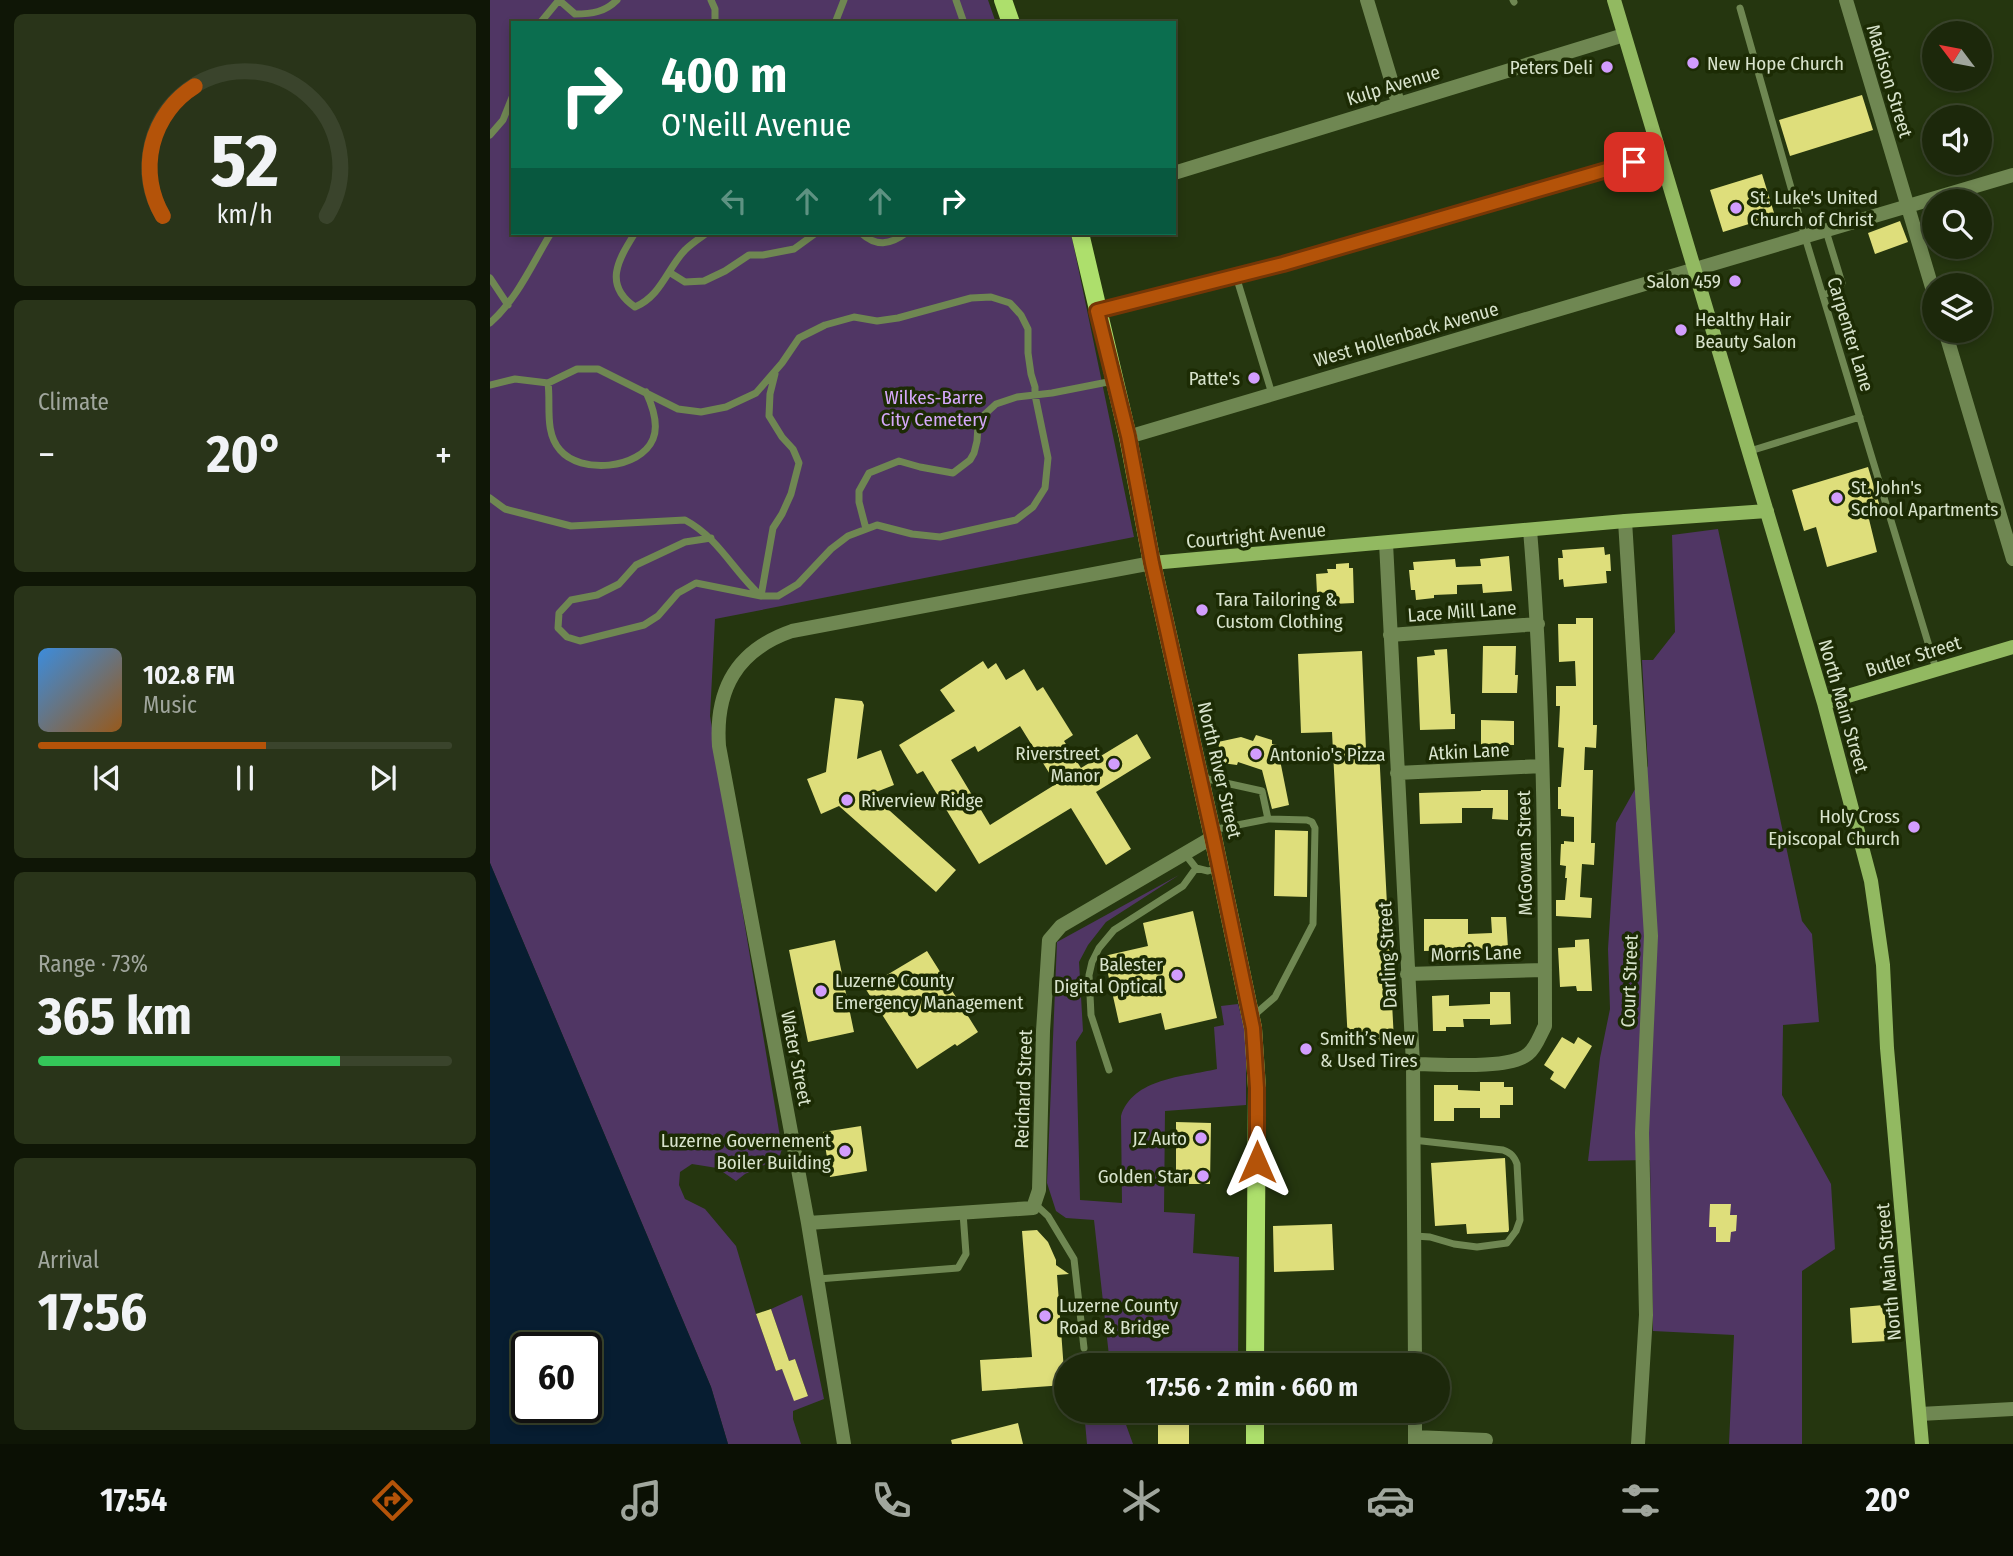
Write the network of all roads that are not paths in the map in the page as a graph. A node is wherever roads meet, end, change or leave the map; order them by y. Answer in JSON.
{"nodes":[{"id":1,"x":617,"y":0,"type":"edge"},
{"id":2,"x":710,"y":0,"type":"edge"},
{"id":3,"x":844,"y":0,"type":"edge"},
{"id":4,"x":956,"y":0,"type":"edge"},
{"id":5,"x":1003,"y":0,"type":"edge"},
{"id":6,"x":1367,"y":0,"type":"edge"},
{"id":7,"x":1614,"y":0,"type":"edge"},
{"id":8,"x":1846,"y":0,"type":"edge"},
{"id":9,"x":1740,"y":8,"type":"dead end"},
{"id":10,"x":575,"y":14,"type":"junction"},
{"id":11,"x":542,"y":21,"type":"edge"},
{"id":12,"x":574,"y":21,"type":"edge"},
{"id":13,"x":715,"y":21,"type":"edge"},
{"id":14,"x":836,"y":21,"type":"edge"},
{"id":15,"x":963,"y":21,"type":"edge"},
{"id":16,"x":1010,"y":21,"type":"edge"},
{"id":17,"x":1624,"y":35,"type":"junction"},
{"id":18,"x":511,"y":100,"type":"edge"},
{"id":19,"x":1398,"y":103,"type":"junction"},
{"id":20,"x":490,"y":135,"type":"edge"},
{"id":21,"x":1660,"y":154,"type":"junction"},
{"id":22,"x":1176,"y":172,"type":"edge"},
{"id":23,"x":2013,"y":175,"type":"edge"},
{"id":24,"x":1908,"y":207,"type":"junction"},
{"id":25,"x":1826,"y":232,"type":"junction"},
{"id":26,"x":550,"y":235,"type":"edge"},
{"id":27,"x":634,"y":235,"type":"edge"},
{"id":28,"x":704,"y":235,"type":"edge"},
{"id":29,"x":813,"y":235,"type":"edge"},
{"id":30,"x":863,"y":235,"type":"edge"},
{"id":31,"x":902,"y":235,"type":"edge"},
{"id":32,"x":1080,"y":235,"type":"edge"},
{"id":33,"x":1805,"y":237,"type":"junction"},
{"id":34,"x":1695,"y":269,"type":"junction"},
{"id":35,"x":669,"y":272,"type":"junction"},
{"id":36,"x":1928,"y":273,"type":"edge"},
{"id":37,"x":1236,"y":276,"type":"junction"},
{"id":38,"x":490,"y":278,"type":"edge"},
{"id":39,"x":1823,"y":295,"type":"junction"},
{"id":40,"x":508,"y":305,"type":"junction"},
{"id":41,"x":1097,"y":311,"type":"junction"},
{"id":42,"x":490,"y":323,"type":"edge"},
{"id":43,"x":1949,"y":343,"type":"edge"},
{"id":44,"x":776,"y":370,"type":"junction"},
{"id":45,"x":1114,"y":381,"type":"junction"},
{"id":46,"x":548,"y":383,"type":"junction"},
{"id":47,"x":490,"y":385,"type":"edge"},
{"id":48,"x":646,"y":392,"type":"junction"},
{"id":49,"x":1272,"y":394,"type":"junction"},
{"id":50,"x":1035,"y":395,"type":"junction"},
{"id":51,"x":1860,"y":417,"type":"junction"},
{"id":52,"x":1128,"y":436,"type":"junction"},
{"id":53,"x":1750,"y":452,"type":"junction"},
{"id":54,"x":490,"y":498,"type":"edge"},
{"id":55,"x":1767,"y":511,"type":"junction"},
{"id":56,"x":1625,"y":521,"type":"junction"},
{"id":57,"x":866,"y":529,"type":"junction"},
{"id":58,"x":1530,"y":530,"type":"junction"},
{"id":59,"x":710,"y":538,"type":"junction"},
{"id":60,"x":1386,"y":543,"type":"junction"},
{"id":61,"x":2013,"y":559,"type":"edge"},
{"id":62,"x":1152,"y":563,"type":"junction"},
{"id":63,"x":761,"y":596,"type":"junction"},
{"id":64,"x":1538,"y":624,"type":"junction"},
{"id":65,"x":1390,"y":635,"type":"junction"},
{"id":66,"x":2013,"y":647,"type":"edge"},
{"id":67,"x":1936,"y":669,"type":"junction"},
{"id":68,"x":730,"y":680,"type":"joint"},
{"id":69,"x":1825,"y":703,"type":"junction"},
{"id":70,"x":1542,"y":766,"type":"junction"},
{"id":71,"x":1397,"y":774,"type":"junction"},
{"id":72,"x":1200,"y":778,"type":"junction"},
{"id":73,"x":1268,"y":819,"type":"junction"},
{"id":74,"x":1213,"y":834,"type":"junction"},
{"id":75,"x":1185,"y":853,"type":"junction"},
{"id":76,"x":1219,"y":867,"type":"junction"},
{"id":77,"x":1196,"y":868,"type":"junction"},
{"id":78,"x":1545,"y":970,"type":"junction"},
{"id":79,"x":1407,"y":974,"type":"junction"},
{"id":80,"x":1251,"y":1017,"type":"junction"},
{"id":81,"x":1413,"y":1064,"type":"junction"},
{"id":82,"x":1109,"y":1070,"type":"dead end"},
{"id":83,"x":1413,"y":1140,"type":"junction"},
{"id":84,"x":1035,"y":1204,"type":"junction"},
{"id":85,"x":963,"y":1213,"type":"junction"},
{"id":86,"x":808,"y":1223,"type":"junction"},
{"id":87,"x":1414,"y":1236,"type":"junction"},
{"id":88,"x":817,"y":1279,"type":"junction"},
{"id":89,"x":1084,"y":1348,"type":"dead end"},
{"id":90,"x":1255,"y":1353,"type":"edge"},
{"id":91,"x":1415,"y":1353,"type":"edge"},
{"id":92,"x":2013,"y":1409,"type":"edge"},
{"id":93,"x":1920,"y":1414,"type":"junction"},
{"id":94,"x":1255,"y":1423,"type":"edge"},
{"id":95,"x":1415,"y":1440,"type":"edge"},
{"id":96,"x":1486,"y":1440,"type":"dead end"},
{"id":97,"x":844,"y":1444,"type":"edge"},
{"id":98,"x":1255,"y":1444,"type":"edge"},
{"id":99,"x":1638,"y":1444,"type":"edge"},
{"id":100,"x":1922,"y":1444,"type":"edge"}],
"edges":[{"from":1,"to":10,"type":"lane"},
{"from":2,"to":13,"type":"lane"},
{"from":3,"to":14,"type":"lane"},
{"from":4,"to":15,"type":"lane"},
{"from":5,"to":16,"type":"main road"},
{"from":6,"to":19,"type":"street"},
{"from":7,"to":17,"type":"main road","name":"North Main Street"},
{"from":8,"to":24,"type":"street","name":"Madison Street"},
{"from":9,"to":33,"type":"lane","name":"Carpenter Lane"},
{"from":10,"to":11,"type":"lane"},
{"from":10,"to":12,"type":"lane"},
{"from":17,"to":19,"type":"street","name":"Kulp Avenue"},
{"from":17,"to":21,"type":"main road","name":"North Main Street"},
{"from":18,"to":20,"type":"lane"},
{"from":19,"to":22,"type":"street","name":"Kulp Avenue"},
{"from":21,"to":34,"type":"main road","name":"North Main Street"},
{"from":21,"to":37,"type":"street"},
{"from":23,"to":24,"type":"street","name":"West Hollenback Avenue"},
{"from":24,"to":25,"type":"street","name":"West Hollenback Avenue"},
{"from":24,"to":36,"type":"street","name":"Madison Street"},
{"from":25,"to":33,"type":"street","name":"West Hollenback Avenue"},
{"from":25,"to":39,"type":"lane"},
{"from":26,"to":40,"type":"lane"},
{"from":27,"to":35,"type":"lane"},
{"from":28,"to":35,"type":"lane"},
{"from":29,"to":35,"type":"lane"},
{"from":30,"to":31,"type":"lane"},
{"from":32,"to":41,"type":"main road","name":"North River Street"},
{"from":33,"to":34,"type":"street","name":"West Hollenback Avenue"},
{"from":33,"to":39,"type":"lane","name":"Carpenter Lane"},
{"from":34,"to":49,"type":"street","name":"West Hollenback Avenue"},
{"from":34,"to":53,"type":"main road","name":"North Main Street"},
{"from":37,"to":41,"type":"street"},
{"from":37,"to":49,"type":"lane"},
{"from":38,"to":40,"type":"lane"},
{"from":39,"to":51,"type":"lane","name":"Carpenter Lane"},
{"from":40,"to":42,"type":"lane"},
{"from":41,"to":45,"type":"main road","name":"North River Street"},
{"from":43,"to":61,"type":"street"},
{"from":44,"to":48,"type":"lane"},
{"from":44,"to":50,"type":"lane"},
{"from":44,"to":63,"type":"lane"},
{"from":45,"to":50,"type":"lane"},
{"from":45,"to":52,"type":"main road","name":"North River Street"},
{"from":46,"to":47,"type":"lane"},
{"from":46,"to":48,"type":"lane"},
{"from":46,"to":48,"type":"lane"},
{"from":49,"to":52,"type":"street","name":"West Hollenback Avenue"},
{"from":50,"to":57,"type":"lane"},
{"from":50,"to":57,"type":"lane"},
{"from":51,"to":53,"type":"lane"},
{"from":51,"to":67,"type":"lane","name":"Carpenter Lane"},
{"from":52,"to":62,"type":"main road","name":"North River Street"},
{"from":53,"to":55,"type":"main road","name":"North Main Street"},
{"from":54,"to":59,"type":"lane"},
{"from":55,"to":56,"type":"main road","name":"Courtright Avenue"},
{"from":55,"to":69,"type":"main road","name":"North Main Street"},
{"from":56,"to":58,"type":"main road","name":"Courtright Avenue"},
{"from":56,"to":99,"type":"street","name":"Court Street"},
{"from":57,"to":63,"type":"lane"},
{"from":58,"to":60,"type":"main road","name":"Courtright Avenue"},
{"from":58,"to":64,"type":"street","name":"McGowan Street"},
{"from":59,"to":63,"type":"lane"},
{"from":59,"to":63,"type":"lane"},
{"from":60,"to":62,"type":"main road","name":"Courtright Avenue"},
{"from":60,"to":65,"type":"street","name":"Darling Street"},
{"from":62,"to":68,"type":"street","name":"Courtright Avenue"},
{"from":62,"to":72,"type":"main road","name":"North River Street"},
{"from":64,"to":65,"type":"street","name":"Lace Mill Lane"},
{"from":64,"to":70,"type":"street","name":"McGowan Street"},
{"from":65,"to":71,"type":"street","name":"Darling Street"},
{"from":66,"to":67,"type":"main road","name":"Butler Street"},
{"from":67,"to":69,"type":"main road","name":"Butler Street"},
{"from":68,"to":86,"type":"street","name":"Water Street"},
{"from":69,"to":93,"type":"main road","name":"North Main Street"},
{"from":70,"to":71,"type":"street","name":"Atkin Lane"},
{"from":70,"to":78,"type":"street","name":"McGowan Street"},
{"from":71,"to":79,"type":"street","name":"Darling Street"},
{"from":72,"to":73,"type":"lane"},
{"from":72,"to":74,"type":"main road","name":"North River Street"},
{"from":73,"to":74,"type":"lane"},
{"from":73,"to":80,"type":"lane"},
{"from":74,"to":75,"type":"street","name":"Reichard Street"},
{"from":74,"to":76,"type":"main road","name":"North River Street"},
{"from":75,"to":77,"type":"lane"},
{"from":75,"to":84,"type":"street","name":"Reichard Street"},
{"from":76,"to":77,"type":"lane"},
{"from":76,"to":80,"type":"main road","name":"North River Street"},
{"from":77,"to":82,"type":"lane"},
{"from":78,"to":79,"type":"street","name":"Morris Lane"},
{"from":78,"to":81,"type":"street","name":"McGowan Street"},
{"from":79,"to":81,"type":"street","name":"Darling Street"},
{"from":80,"to":90,"type":"main road","name":"North River Street"},
{"from":81,"to":83,"type":"street","name":"Darling Street"},
{"from":83,"to":87,"type":"street","name":"Darling Street"},
{"from":83,"to":87,"type":"lane"},
{"from":84,"to":85,"type":"street"},
{"from":84,"to":89,"type":"lane"},
{"from":85,"to":86,"type":"street"},
{"from":85,"to":88,"type":"lane"},
{"from":86,"to":88,"type":"street","name":"Water Street"},
{"from":87,"to":91,"type":"street","name":"Darling Street"},
{"from":88,"to":97,"type":"street","name":"Water Street"},
{"from":92,"to":93,"type":"street"},
{"from":93,"to":100,"type":"main road","name":"North Main Street"},
{"from":94,"to":98,"type":"main road"},
{"from":95,"to":96,"type":"street"}]}
